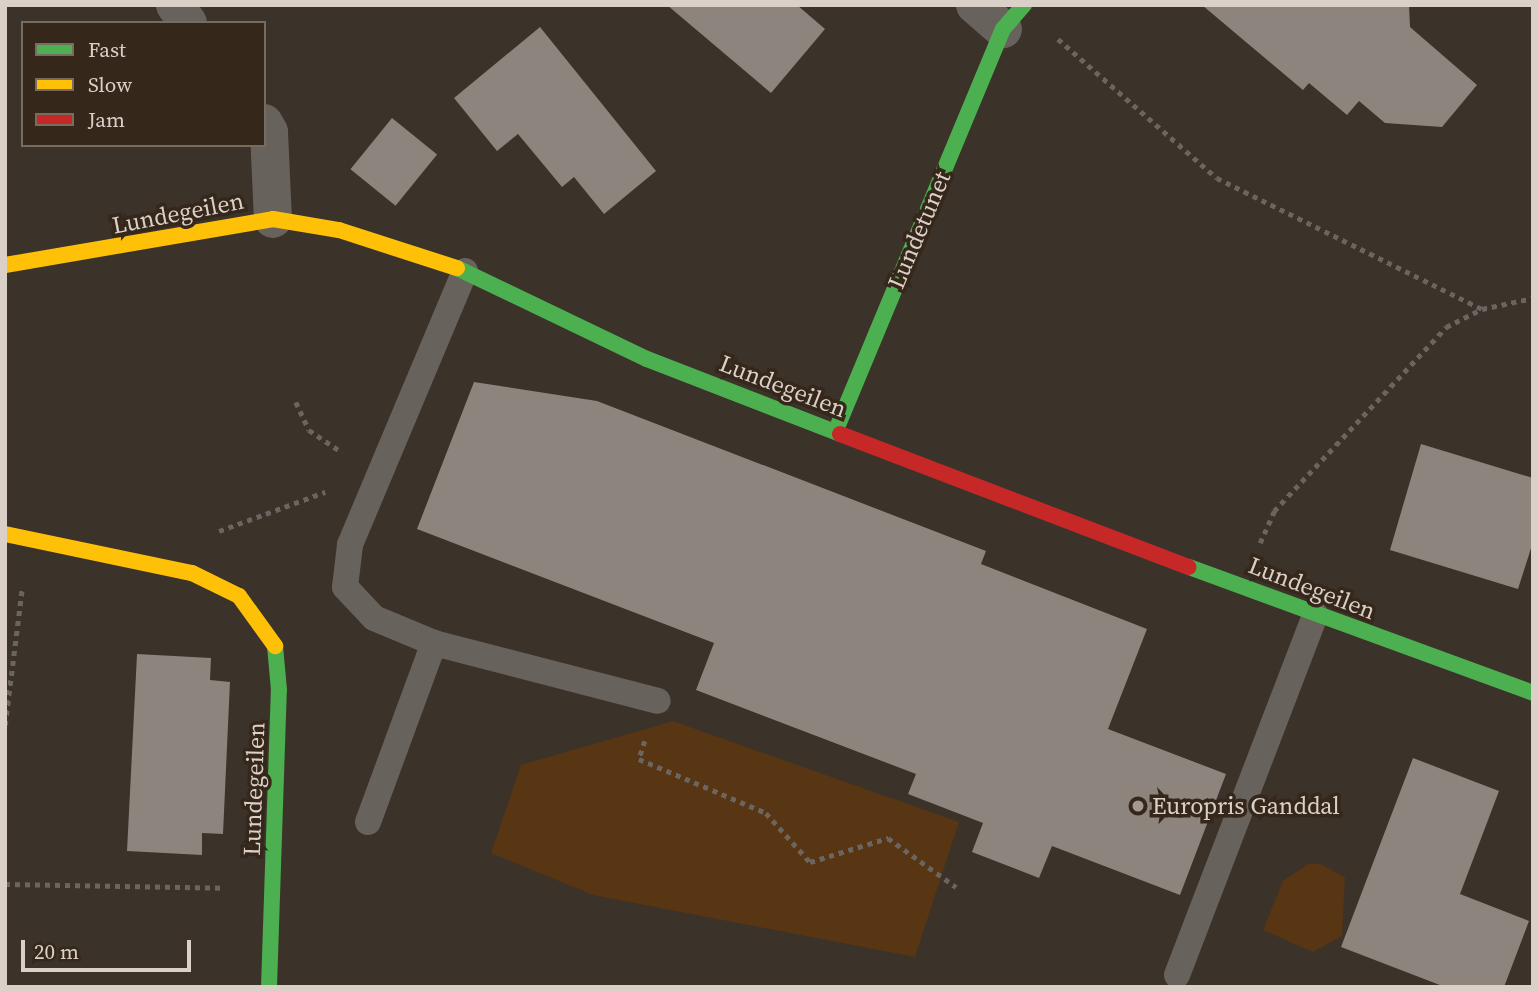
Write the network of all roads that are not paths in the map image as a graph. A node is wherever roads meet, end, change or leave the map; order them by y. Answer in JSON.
{"nodes":[{"id":1,"x":175,"y":5,"type":"edge"},
{"id":2,"x":1001,"y":13,"type":"edge"},
{"id":3,"x":187,"y":21,"type":"edge"},
{"id":4,"x":266,"y":127,"type":"edge"},
{"id":5,"x":273,"y":219,"type":"junction"},
{"id":6,"x":5,"y":265,"type":"edge"},
{"id":7,"x":465,"y":271,"type":"junction"},
{"id":8,"x":836,"y":430,"type":"junction"},
{"id":9,"x":5,"y":534,"type":"edge"},
{"id":10,"x":1315,"y":615,"type":"junction"},
{"id":11,"x":434,"y":643,"type":"junction"},
{"id":12,"x":1533,"y":693,"type":"edge"},
{"id":13,"x":658,"y":701,"type":"road end"},
{"id":14,"x":368,"y":822,"type":"dead end"},
{"id":15,"x":1177,"y":975,"type":"dead end"},
{"id":16,"x":269,"y":987,"type":"edge"}],
"edges":[{"from":1,"to":3,"type":"street"},
{"from":2,"to":8,"type":"street","name":"Lundetunet"},
{"from":4,"to":5,"type":"street"},
{"from":5,"to":6,"type":"street","name":"Lundegeilen"},
{"from":5,"to":7,"type":"street","name":"Lundegeilen"},
{"from":7,"to":8,"type":"street","name":"Lundegeilen"},
{"from":7,"to":11,"type":"lane"},
{"from":8,"to":10,"type":"street","name":"Lundegeilen"},
{"from":9,"to":16,"type":"street","name":"Lundegeilen"},
{"from":10,"to":12,"type":"street","name":"Lundegeilen"},
{"from":10,"to":15,"type":"lane"},
{"from":11,"to":13,"type":"lane"},
{"from":11,"to":14,"type":"lane"}]}
